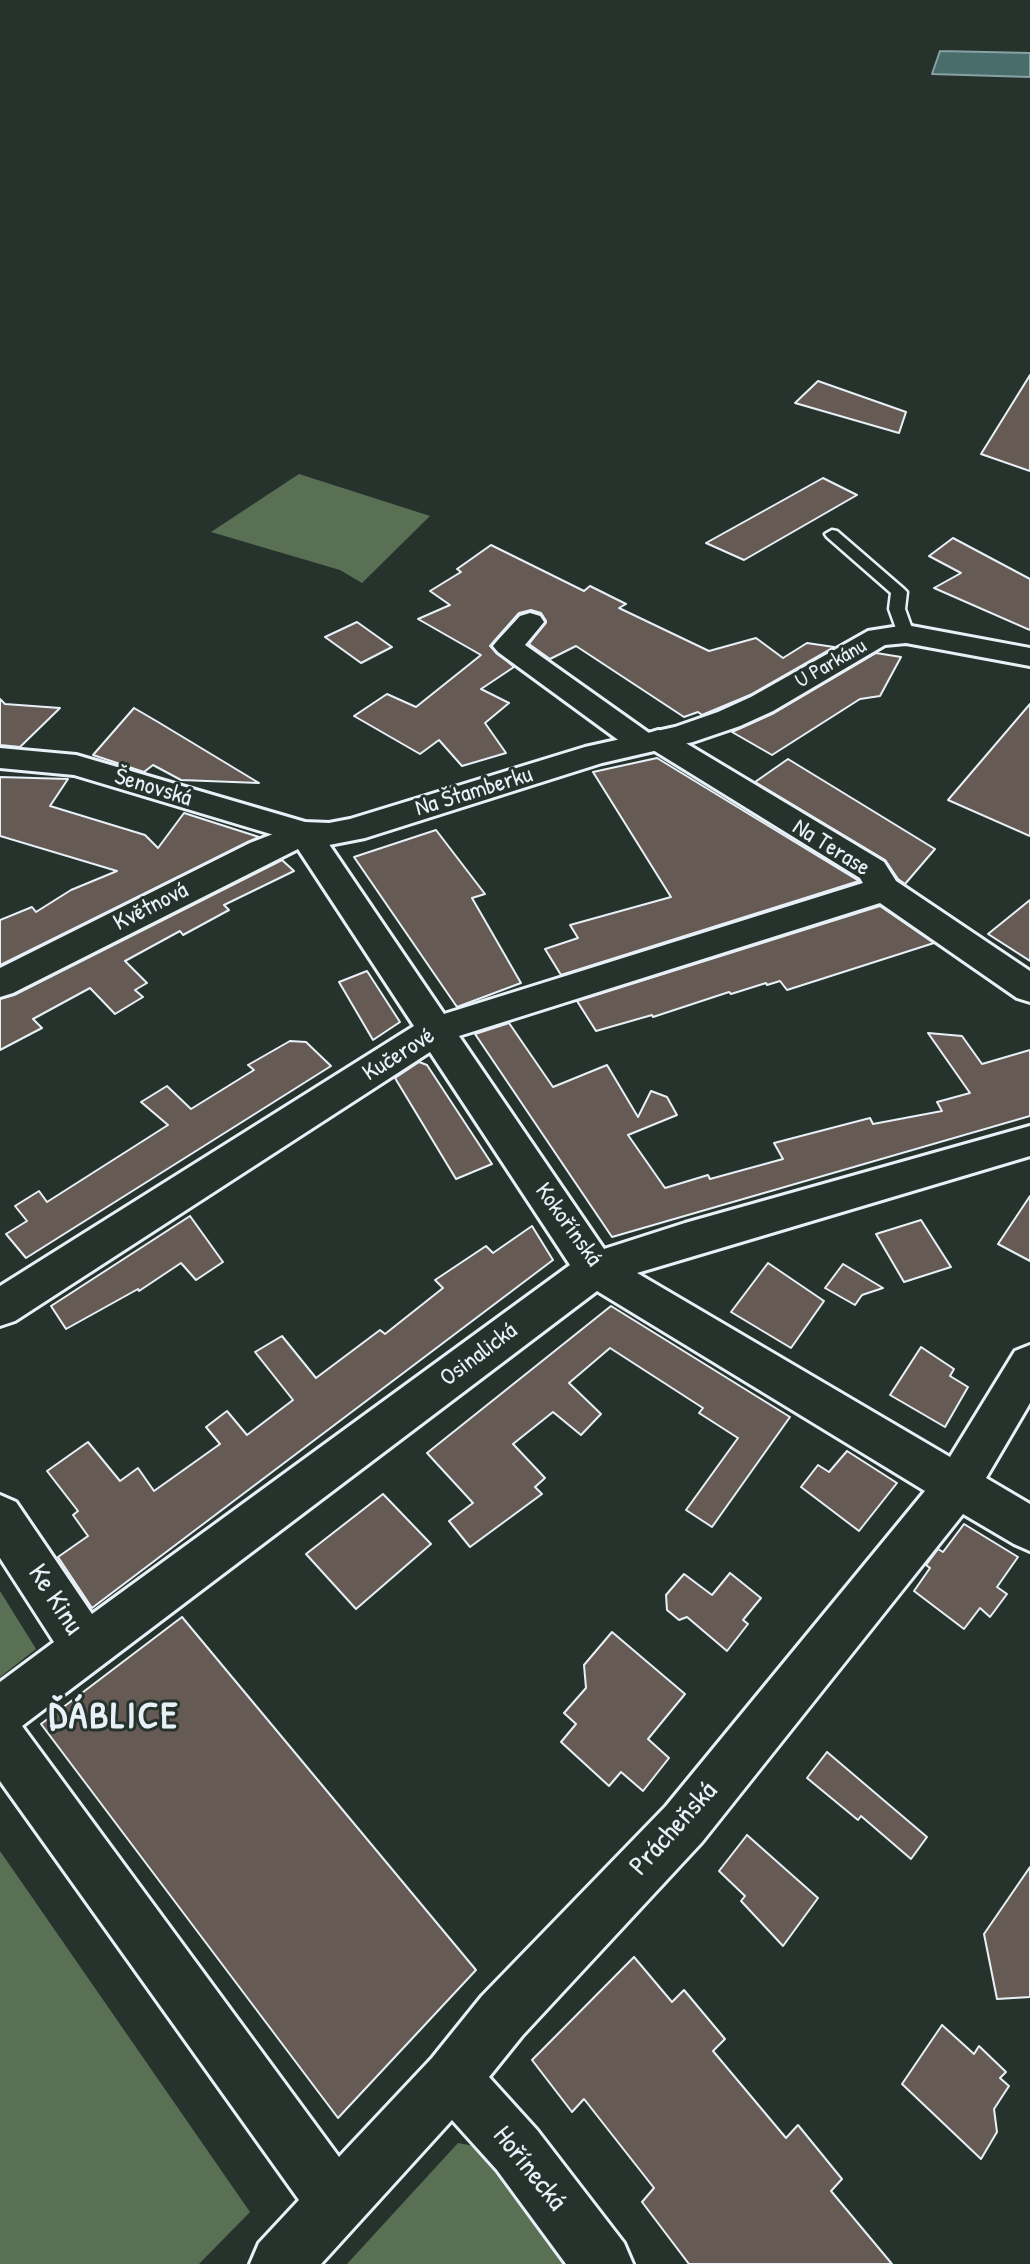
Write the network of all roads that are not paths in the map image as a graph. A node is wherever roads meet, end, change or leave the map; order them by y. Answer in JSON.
{"nodes":[{"id":1,"x":832,"y":534,"type":"dead end"},
{"id":2,"x":530,"y":622,"type":"dead end"},
{"id":3,"x":906,"y":634,"type":"junction"},
{"id":4,"x":1030,"y":657,"type":"edge"},
{"id":5,"x":661,"y":739,"type":"junction"},
{"id":6,"x":0,"y":758,"type":"edge"},
{"id":7,"x":304,"y":833,"type":"junction"},
{"id":8,"x":884,"y":889,"type":"junction"},
{"id":9,"x":0,"y":984,"type":"edge"},
{"id":10,"x":1030,"y":989,"type":"edge"},
{"id":11,"x":436,"y":1030,"type":"junction"},
{"id":12,"x":1030,"y":1141,"type":"edge"},
{"id":13,"x":595,"y":1269,"type":"junction"},
{"id":14,"x":0,"y":1308,"type":"edge"},
{"id":15,"x":1030,"y":1364,"type":"edge"},
{"id":16,"x":957,"y":1486,"type":"junction"},
{"id":17,"x":0,"y":1517,"type":"edge"},
{"id":18,"x":1030,"y":1529,"type":"edge"},
{"id":19,"x":86,"y":1648,"type":"junction"},
{"id":20,"x":0,"y":1712,"type":"edge"},
{"id":21,"x":0,"y":1738,"type":"edge"},
{"id":22,"x":452,"y":2078,"type":"junction"},
{"id":23,"x":336,"y":2202,"type":"junction"},
{"id":24,"x":280,"y":2264,"type":"edge"},
{"id":25,"x":603,"y":2264,"type":"edge"}],
"edges":[{"from":1,"to":3,"type":"lane"},
{"from":2,"to":5,"type":"street"},
{"from":3,"to":4,"type":"street","name":"U Parkánu"},
{"from":3,"to":5,"type":"street","name":"U Parkánu"},
{"from":5,"to":7,"type":"street","name":"Na Štamberku"},
{"from":5,"to":8,"type":"street","name":"Na Terase"},
{"from":6,"to":7,"type":"street","name":"Šenovská"},
{"from":7,"to":9,"type":"street","name":"Květnová"},
{"from":7,"to":11,"type":"street","name":"Kokořínská"},
{"from":8,"to":10,"type":"street","name":"Na Terase"},
{"from":8,"to":11,"type":"street","name":"Kučerové"},
{"from":11,"to":13,"type":"street","name":"Kokořínská"},
{"from":11,"to":14,"type":"street","name":"Kučerové"},
{"from":12,"to":13,"type":"street","name":"Osinalická"},
{"from":13,"to":16,"type":"street","name":"Kokořínská"},
{"from":13,"to":19,"type":"street","name":"Osinalická"},
{"from":15,"to":16,"type":"street","name":"Prácheňská"},
{"from":16,"to":18,"type":"street","name":"Kokořínská"},
{"from":16,"to":22,"type":"street","name":"Prácheňská"},
{"from":17,"to":19,"type":"street","name":"Ke Kinu"},
{"from":19,"to":20,"type":"street","name":"Osinalická"},
{"from":21,"to":23,"type":"street"},
{"from":22,"to":23,"type":"street","name":"Prácheňská"},
{"from":22,"to":25,"type":"street","name":"Hořínecká"},
{"from":23,"to":24,"type":"street","name":"Prácheňská"}]}
